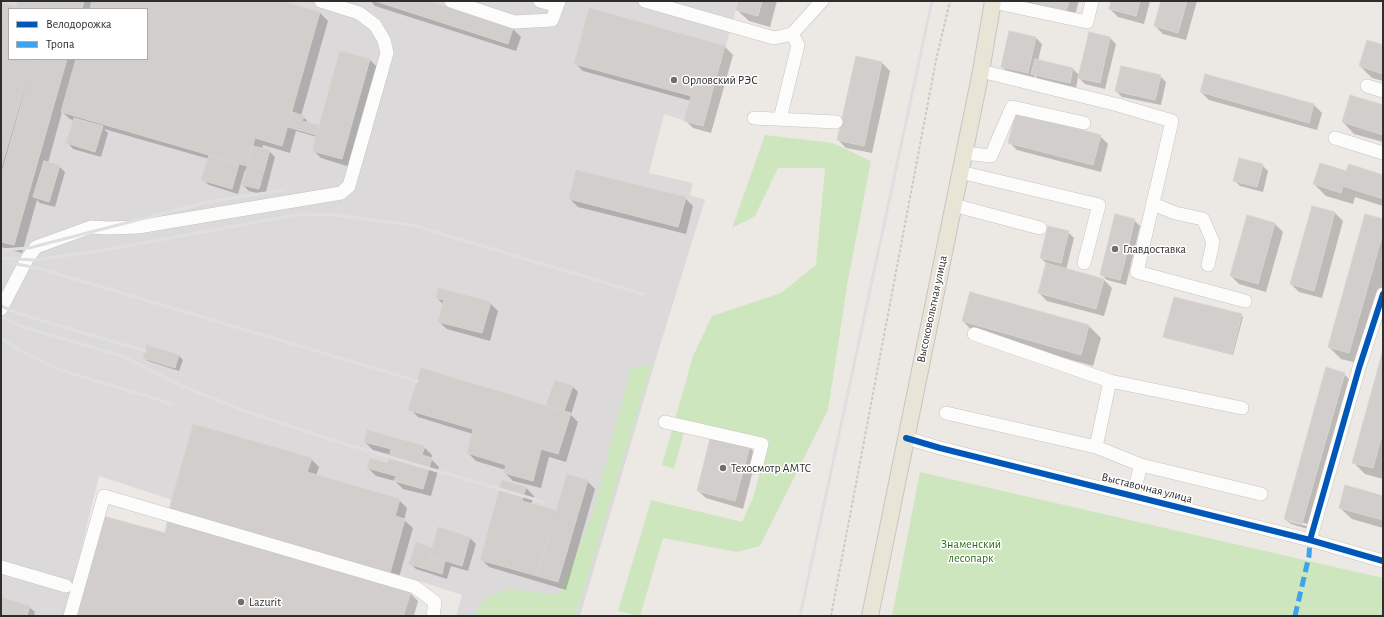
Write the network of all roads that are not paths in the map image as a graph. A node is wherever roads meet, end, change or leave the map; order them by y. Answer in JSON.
{"nodes":[{"id":1,"x":322,"y":1,"type":"edge"},
{"id":2,"x":452,"y":1,"type":"edge"},
{"id":3,"x":540,"y":1,"type":"edge"},
{"id":4,"x":644,"y":1,"type":"edge"},
{"id":5,"x":822,"y":1,"type":"edge"},
{"id":6,"x":993,"y":1,"type":"edge"},
{"id":7,"x":1092,"y":1,"type":"edge"},
{"id":8,"x":558,"y":4,"type":"edge"},
{"id":9,"x":792,"y":34,"type":"junction"},
{"id":10,"x":981,"y":71,"type":"junction"},
{"id":11,"x":1368,"y":86,"type":"dead end"},
{"id":12,"x":1383,"y":90,"type":"edge"},
{"id":13,"x":754,"y":118,"type":"dead end"},
{"id":14,"x":780,"y":119,"type":"junction"},
{"id":15,"x":836,"y":122,"type":"dead end"},
{"id":16,"x":1084,"y":123,"type":"dead end"},
{"id":17,"x":1334,"y":138,"type":"dead end"},
{"id":18,"x":964,"y":153,"type":"junction"},
{"id":19,"x":1383,"y":153,"type":"edge"},
{"id":20,"x":960,"y":172,"type":"junction"},
{"id":21,"x":1153,"y":204,"type":"junction"},
{"id":22,"x":953,"y":205,"type":"junction"},
{"id":23,"x":1040,"y":228,"type":"dead end"},
{"id":24,"x":1084,"y":263,"type":"dead end"},
{"id":25,"x":1208,"y":265,"type":"dead end"},
{"id":26,"x":1383,"y":294,"type":"edge"},
{"id":27,"x":1245,"y":301,"type":"dead end"},
{"id":28,"x":1,"y":309,"type":"edge"},
{"id":29,"x":974,"y":334,"type":"dead end"},
{"id":30,"x":1110,"y":381,"type":"junction"},
{"id":31,"x":1242,"y":408,"type":"dead end"},
{"id":32,"x":946,"y":413,"type":"dead end"},
{"id":33,"x":665,"y":422,"type":"dead end"},
{"id":34,"x":906,"y":438,"type":"junction"},
{"id":35,"x":1096,"y":447,"type":"junction"},
{"id":36,"x":1141,"y":465,"type":"junction"},
{"id":37,"x":756,"y":468,"type":"dead end"},
{"id":38,"x":1260,"y":494,"type":"dead end"},
{"id":39,"x":1133,"y":495,"type":"junction"},
{"id":40,"x":1310,"y":540,"type":"junction"},
{"id":41,"x":1383,"y":561,"type":"edge"},
{"id":42,"x":1,"y":567,"type":"edge"},
{"id":43,"x":66,"y":586,"type":"dead end"},
{"id":44,"x":70,"y":616,"type":"edge"},
{"id":45,"x":433,"y":616,"type":"edge"},
{"id":46,"x":870,"y":616,"type":"edge"}],
"edges":[{"from":1,"to":28,"type":"street"},
{"from":2,"to":8,"type":"street"},
{"from":3,"to":8,"type":"street"},
{"from":4,"to":9,"type":"street"},
{"from":5,"to":9,"type":"street"},
{"from":6,"to":7,"type":"street"},
{"from":6,"to":10,"type":"main road","name":"Высоковольтная улица"},
{"from":9,"to":14,"type":"street"},
{"from":10,"to":18,"type":"main road","name":"Высоковольтная улица"},
{"from":10,"to":21,"type":"street"},
{"from":11,"to":12,"type":"street"},
{"from":13,"to":14,"type":"street"},
{"from":14,"to":15,"type":"street"},
{"from":16,"to":18,"type":"street"},
{"from":17,"to":19,"type":"street"},
{"from":18,"to":20,"type":"main road","name":"Высоковольтная улица"},
{"from":20,"to":22,"type":"main road","name":"Высоковольтная улица"},
{"from":20,"to":24,"type":"street"},
{"from":21,"to":25,"type":"street"},
{"from":21,"to":27,"type":"street"},
{"from":22,"to":23,"type":"street"},
{"from":22,"to":34,"type":"main road","name":"Высоковольтная улица"},
{"from":26,"to":40,"type":"street"},
{"from":29,"to":30,"type":"street"},
{"from":30,"to":31,"type":"street"},
{"from":30,"to":35,"type":"street"},
{"from":32,"to":35,"type":"street"},
{"from":33,"to":37,"type":"street"},
{"from":34,"to":39,"type":"street","name":"Выставочная улица"},
{"from":34,"to":46,"type":"main road","name":"Высоковольтная улица"},
{"from":35,"to":36,"type":"street"},
{"from":36,"to":38,"type":"street"},
{"from":36,"to":39,"type":"street"},
{"from":39,"to":40,"type":"street","name":"Выставочная улица"},
{"from":40,"to":41,"type":"street","name":"Выставочная улица"},
{"from":42,"to":43,"type":"street"},
{"from":44,"to":45,"type":"street"}]}
